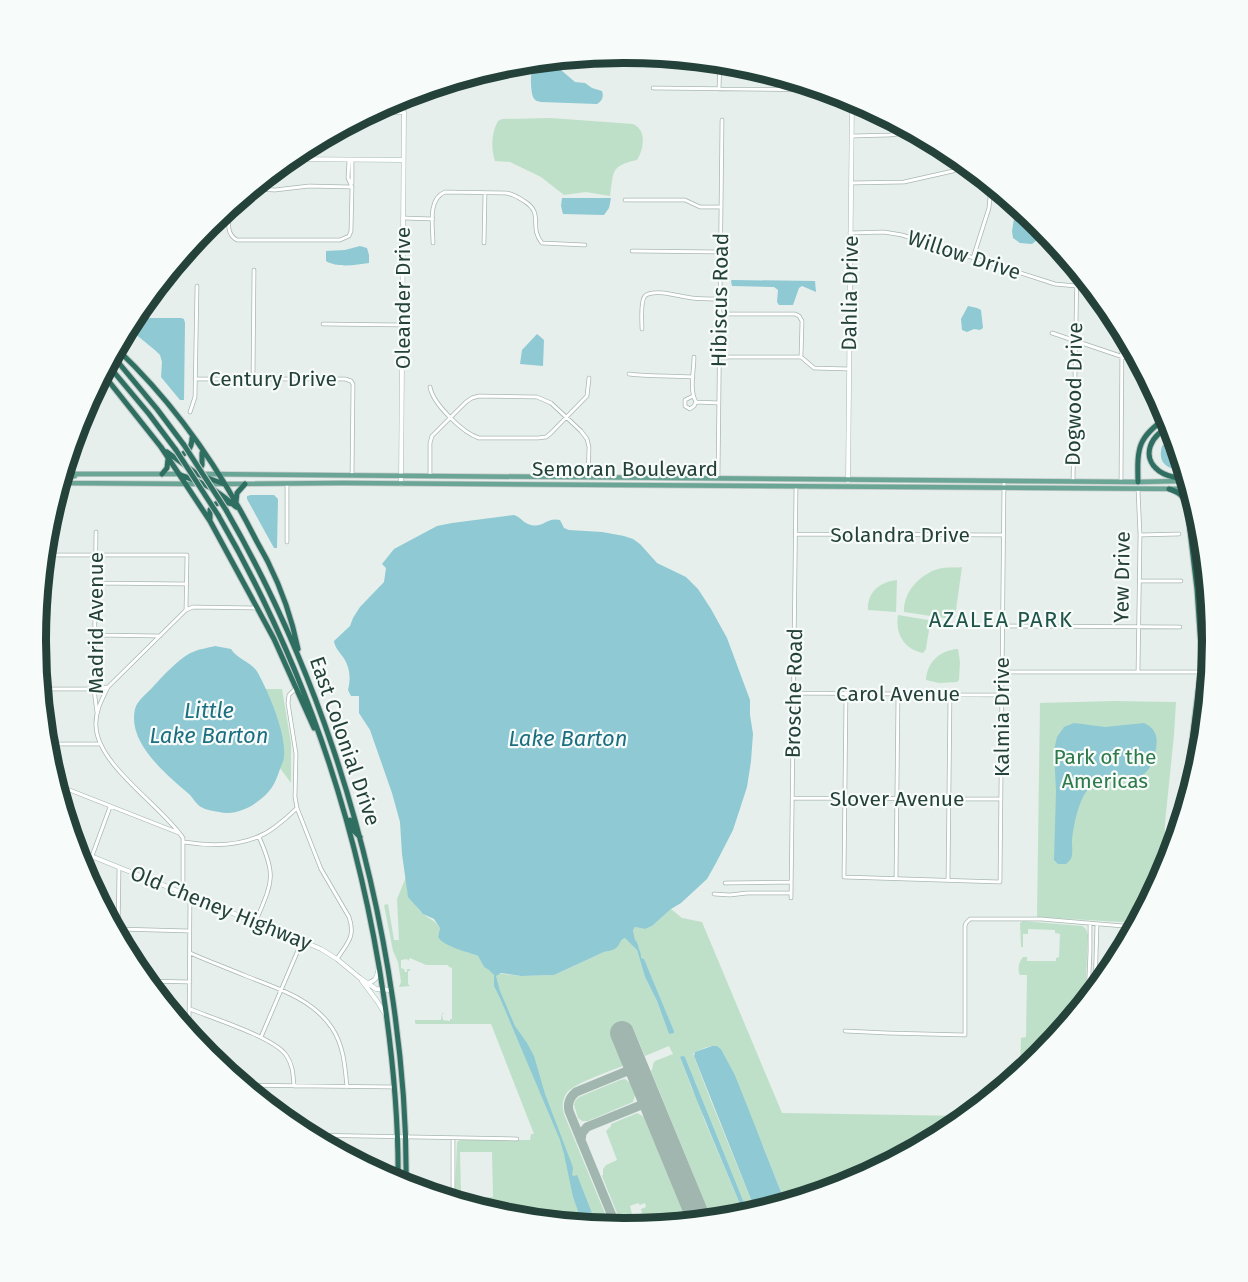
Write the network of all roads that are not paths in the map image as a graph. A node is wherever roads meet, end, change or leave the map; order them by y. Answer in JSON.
{"nodes":[{"id":1,"x":720,"y":72,"type":"edge"},
{"id":2,"x":653,"y":88,"type":"dead end"},
{"id":3,"x":719,"y":89,"type":"junction"},
{"id":4,"x":796,"y":90,"type":"edge"},
{"id":5,"x":852,"y":110,"type":"edge"},
{"id":6,"x":392,"y":112,"type":"edge"},
{"id":7,"x":722,"y":120,"type":"dead end"},
{"id":8,"x":899,"y":134,"type":"edge"},
{"id":9,"x":852,"y":136,"type":"junction"},
{"id":10,"x":306,"y":159,"type":"edge"},
{"id":11,"x":351,"y":160,"type":"junction"},
{"id":12,"x":404,"y":160,"type":"junction"},
{"id":13,"x":957,"y":169,"type":"edge"},
{"id":14,"x":851,"y":183,"type":"junction"},
{"id":15,"x":352,"y":188,"type":"junction"},
{"id":16,"x":264,"y":190,"type":"edge"},
{"id":17,"x":485,"y":193,"type":"junction"},
{"id":18,"x":990,"y":195,"type":"edge"},
{"id":19,"x":625,"y":200,"type":"dead end"},
{"id":20,"x":721,"y":207,"type":"junction"},
{"id":21,"x":403,"y":218,"type":"junction"},
{"id":22,"x":433,"y":219,"type":"junction"},
{"id":23,"x":230,"y":220,"type":"edge"},
{"id":24,"x":850,"y":232,"type":"junction"},
{"id":25,"x":433,"y":243,"type":"dead end"},
{"id":26,"x":484,"y":243,"type":"dead end"},
{"id":27,"x":585,"y":245,"type":"dead end"},
{"id":28,"x":632,"y":251,"type":"dead end"},
{"id":29,"x":721,"y":252,"type":"junction"},
{"id":30,"x":973,"y":258,"type":"junction"},
{"id":31,"x":254,"y":270,"type":"dead end"},
{"id":32,"x":1076,"y":282,"type":"edge"},
{"id":33,"x":197,"y":286,"type":"dead end"},
{"id":34,"x":1076,"y":286,"type":"junction"},
{"id":35,"x":721,"y":299,"type":"junction"},
{"id":36,"x":720,"y":314,"type":"junction"},
{"id":37,"x":323,"y":324,"type":"dead end"},
{"id":38,"x":402,"y":325,"type":"junction"},
{"id":39,"x":642,"y":329,"type":"dead end"},
{"id":40,"x":1052,"y":333,"type":"dead end"},
{"id":41,"x":1075,"y":340,"type":"junction"},
{"id":42,"x":1122,"y":349,"type":"edge"},
{"id":43,"x":123,"y":354,"type":"edge"},
{"id":44,"x":694,"y":357,"type":"dead end"},
{"id":45,"x":720,"y":357,"type":"junction"},
{"id":46,"x":801,"y":357,"type":"junction"},
{"id":47,"x":1122,"y":357,"type":"junction"},
{"id":48,"x":1128,"y":359,"type":"edge"},
{"id":49,"x":118,"y":363,"type":"edge"},
{"id":50,"x":849,"y":369,"type":"junction"},
{"id":51,"x":114,"y":371,"type":"edge"},
{"id":52,"x":629,"y":374,"type":"dead end"},
{"id":53,"x":693,"y":377,"type":"junction"},
{"id":54,"x":589,"y":378,"type":"dead end"},
{"id":55,"x":195,"y":379,"type":"junction"},
{"id":56,"x":253,"y":379,"type":"junction"},
{"id":57,"x":109,"y":381,"type":"edge"},
{"id":58,"x":430,"y":387,"type":"dead end"},
{"id":59,"x":693,"y":396,"type":"junction"},
{"id":60,"x":696,"y":402,"type":"junction"},
{"id":61,"x":719,"y":403,"type":"junction"},
{"id":62,"x":190,"y":412,"type":"dead end"},
{"id":63,"x":451,"y":417,"type":"junction"},
{"id":64,"x":567,"y":417,"type":"junction"},
{"id":65,"x":1159,"y":423,"type":"edge"},
{"id":66,"x":1162,"y":430,"type":"edge"},
{"id":67,"x":192,"y":436,"type":"junction"},
{"id":68,"x":200,"y":448,"type":"junction"},
{"id":69,"x":170,"y":457,"type":"junction"},
{"id":70,"x":162,"y":474,"type":"junction"},
{"id":71,"x":180,"y":474,"type":"junction"},
{"id":72,"x":218,"y":474,"type":"junction"},
{"id":73,"x":71,"y":475,"type":"edge"},
{"id":74,"x":78,"y":475,"type":"junction"},
{"id":75,"x":352,"y":476,"type":"junction"},
{"id":76,"x":401,"y":476,"type":"junction"},
{"id":77,"x":429,"y":476,"type":"junction"},
{"id":78,"x":195,"y":477,"type":"junction"},
{"id":79,"x":70,"y":478,"type":"edge"},
{"id":80,"x":588,"y":478,"type":"junction"},
{"id":81,"x":600,"y":478,"type":"junction"},
{"id":82,"x":1178,"y":478,"type":"edge"},
{"id":83,"x":718,"y":479,"type":"junction"},
{"id":84,"x":736,"y":479,"type":"junction"},
{"id":85,"x":848,"y":480,"type":"junction"},
{"id":86,"x":1179,"y":480,"type":"edge"},
{"id":87,"x":209,"y":481,"type":"junction"},
{"id":88,"x":1004,"y":481,"type":"junction"},
{"id":89,"x":1073,"y":481,"type":"junction"},
{"id":90,"x":1121,"y":481,"type":"junction"},
{"id":91,"x":69,"y":482,"type":"edge"},
{"id":92,"x":1138,"y":482,"type":"junction"},
{"id":93,"x":186,"y":484,"type":"junction"},
{"id":94,"x":225,"y":484,"type":"junction"},
{"id":95,"x":244,"y":484,"type":"junction"},
{"id":96,"x":287,"y":484,"type":"junction"},
{"id":97,"x":401,"y":484,"type":"junction"},
{"id":98,"x":577,"y":485,"type":"junction"},
{"id":99,"x":588,"y":485,"type":"junction"},
{"id":100,"x":700,"y":486,"type":"junction"},
{"id":101,"x":720,"y":486,"type":"junction"},
{"id":102,"x":796,"y":487,"type":"junction"},
{"id":103,"x":848,"y":487,"type":"junction"},
{"id":104,"x":1004,"y":488,"type":"junction"},
{"id":105,"x":1138,"y":489,"type":"junction"},
{"id":106,"x":1168,"y":489,"type":"junction"},
{"id":107,"x":1181,"y":489,"type":"edge"},
{"id":108,"x":1183,"y":498,"type":"edge"},
{"id":109,"x":235,"y":504,"type":"junction"},
{"id":110,"x":202,"y":507,"type":"junction"},
{"id":111,"x":210,"y":520,"type":"junction"},
{"id":112,"x":1189,"y":525,"type":"edge"},
{"id":113,"x":96,"y":532,"type":"dead end"},
{"id":114,"x":796,"y":534,"type":"junction"},
{"id":115,"x":1140,"y":534,"type":"junction"},
{"id":116,"x":1179,"y":534,"type":"dead end"},
{"id":117,"x":1003,"y":535,"type":"junction"},
{"id":118,"x":287,"y":542,"type":"dead end"},
{"id":119,"x":53,"y":555,"type":"edge"},
{"id":120,"x":95,"y":555,"type":"junction"},
{"id":121,"x":1139,"y":581,"type":"junction"},
{"id":122,"x":1181,"y":581,"type":"dead end"},
{"id":123,"x":95,"y":583,"type":"junction"},
{"id":124,"x":187,"y":584,"type":"junction"},
{"id":125,"x":257,"y":608,"type":"junction"},
{"id":126,"x":186,"y":610,"type":"junction"},
{"id":127,"x":1003,"y":626,"type":"junction"},
{"id":128,"x":1138,"y":627,"type":"junction"},
{"id":129,"x":1180,"y":627,"type":"dead end"},
{"id":130,"x":95,"y":635,"type":"junction"},
{"id":131,"x":160,"y":636,"type":"junction"},
{"id":132,"x":1201,"y":653,"type":"edge"},
{"id":133,"x":301,"y":663,"type":"junction"},
{"id":134,"x":1002,"y":672,"type":"junction"},
{"id":135,"x":1138,"y":672,"type":"junction"},
{"id":136,"x":1200,"y":672,"type":"edge"},
{"id":137,"x":1200,"y":675,"type":"edge"},
{"id":138,"x":108,"y":687,"type":"junction"},
{"id":139,"x":296,"y":688,"type":"junction"},
{"id":140,"x":49,"y":689,"type":"edge"},
{"id":141,"x":94,"y":689,"type":"junction"},
{"id":142,"x":794,"y":693,"type":"junction"},
{"id":143,"x":846,"y":694,"type":"junction"},
{"id":144,"x":898,"y":694,"type":"junction"},
{"id":145,"x":950,"y":694,"type":"junction"},
{"id":146,"x":1002,"y":694,"type":"junction"},
{"id":147,"x":97,"y":715,"type":"junction"},
{"id":148,"x":56,"y":744,"type":"edge"},
{"id":149,"x":100,"y":744,"type":"junction"},
{"id":150,"x":324,"y":748,"type":"junction"},
{"id":151,"x":1191,"y":748,"type":"edge"},
{"id":152,"x":336,"y":786,"type":"junction"},
{"id":153,"x":66,"y":788,"type":"edge"},
{"id":154,"x":792,"y":798,"type":"junction"},
{"id":155,"x":845,"y":798,"type":"junction"},
{"id":156,"x":897,"y":799,"type":"junction"},
{"id":157,"x":949,"y":799,"type":"junction"},
{"id":158,"x":1001,"y":800,"type":"junction"},
{"id":159,"x":110,"y":806,"type":"junction"},
{"id":160,"x":297,"y":808,"type":"junction"},
{"id":161,"x":180,"y":834,"type":"junction"},
{"id":162,"x":259,"y":837,"type":"junction"},
{"id":163,"x":361,"y":838,"type":"junction"},
{"id":164,"x":352,"y":840,"type":"junction"},
{"id":165,"x":184,"y":842,"type":"junction"},
{"id":166,"x":87,"y":854,"type":"edge"},
{"id":167,"x":92,"y":856,"type":"junction"},
{"id":168,"x":365,"y":856,"type":"junction"},
{"id":169,"x":119,"y":866,"type":"junction"},
{"id":170,"x":896,"y":879,"type":"junction"},
{"id":171,"x":948,"y":880,"type":"junction"},
{"id":172,"x":791,"y":882,"type":"junction"},
{"id":173,"x":725,"y":883,"type":"dead end"},
{"id":174,"x":183,"y":893,"type":"junction"},
{"id":175,"x":791,"y":893,"type":"junction"},
{"id":176,"x":714,"y":894,"type":"dead end"},
{"id":177,"x":190,"y":895,"type":"junction"},
{"id":178,"x":791,"y":898,"type":"dead end"},
{"id":179,"x":118,"y":919,"type":"edge"},
{"id":180,"x":256,"y":921,"type":"junction"},
{"id":181,"x":1090,"y":924,"type":"junction"},
{"id":182,"x":1097,"y":924,"type":"junction"},
{"id":183,"x":1126,"y":926,"type":"edge"},
{"id":184,"x":124,"y":929,"type":"edge"},
{"id":185,"x":189,"y":931,"type":"junction"},
{"id":186,"x":302,"y":941,"type":"junction"},
{"id":187,"x":190,"y":953,"type":"junction"},
{"id":188,"x":337,"y":959,"type":"junction"},
{"id":189,"x":379,"y":964,"type":"junction"},
{"id":190,"x":1095,"y":974,"type":"edge"},
{"id":191,"x":360,"y":978,"type":"junction"},
{"id":192,"x":157,"y":981,"type":"edge"},
{"id":193,"x":190,"y":981,"type":"junction"},
{"id":194,"x":368,"y":983,"type":"junction"},
{"id":195,"x":1089,"y":984,"type":"edge"},
{"id":196,"x":282,"y":990,"type":"junction"},
{"id":197,"x":392,"y":993,"type":"junction"},
{"id":198,"x":383,"y":994,"type":"junction"},
{"id":199,"x":374,"y":996,"type":"junction"},
{"id":200,"x":190,"y":1009,"type":"junction"},
{"id":201,"x":387,"y":1017,"type":"junction"},
{"id":202,"x":189,"y":1021,"type":"edge"},
{"id":203,"x":844,"y":1031,"type":"dead end"},
{"id":204,"x":261,"y":1037,"type":"junction"},
{"id":205,"x":255,"y":1085,"type":"edge"},
{"id":206,"x":294,"y":1086,"type":"junction"},
{"id":207,"x":346,"y":1087,"type":"junction"},
{"id":208,"x":396,"y":1087,"type":"junction"},
{"id":209,"x":326,"y":1135,"type":"edge"},
{"id":210,"x":398,"y":1136,"type":"junction"},
{"id":211,"x":406,"y":1137,"type":"junction"},
{"id":212,"x":453,"y":1138,"type":"junction"},
{"id":213,"x":517,"y":1139,"type":"dead end"},
{"id":214,"x":398,"y":1173,"type":"edge"},
{"id":215,"x":406,"y":1176,"type":"edge"},
{"id":216,"x":453,"y":1192,"type":"edge"}],
"edges":[{"from":1,"to":3,"type":"street"},
{"from":2,"to":3,"type":"street"},
{"from":3,"to":4,"type":"street"},
{"from":5,"to":9,"type":"street","name":"Dahlia Drive"},
{"from":6,"to":12,"type":"street","name":"Oleander Drive"},
{"from":7,"to":20,"type":"street","name":"Hibiscus Road"},
{"from":8,"to":9,"type":"street"},
{"from":9,"to":14,"type":"street","name":"Dahlia Drive"},
{"from":10,"to":11,"type":"street"},
{"from":11,"to":12,"type":"street"},
{"from":11,"to":15,"type":"street"},
{"from":12,"to":21,"type":"street","name":"Oleander Drive"},
{"from":13,"to":14,"type":"street"},
{"from":14,"to":24,"type":"street","name":"Dahlia Drive"},
{"from":15,"to":16,"type":"street"},
{"from":15,"to":23,"type":"street"},
{"from":17,"to":22,"type":"street"},
{"from":17,"to":26,"type":"street"},
{"from":17,"to":27,"type":"street"},
{"from":18,"to":30,"type":"street"},
{"from":19,"to":20,"type":"street"},
{"from":20,"to":29,"type":"street","name":"Hibiscus Road"},
{"from":21,"to":22,"type":"street"},
{"from":21,"to":38,"type":"street","name":"Oleander Drive"},
{"from":22,"to":25,"type":"street"},
{"from":24,"to":30,"type":"street","name":"Willow Drive"},
{"from":24,"to":50,"type":"street","name":"Dahlia Drive"},
{"from":28,"to":29,"type":"street"},
{"from":29,"to":35,"type":"street","name":"Hibiscus Road"},
{"from":30,"to":34,"type":"street","name":"Willow Drive"},
{"from":31,"to":56,"type":"street"},
{"from":32,"to":34,"type":"street","name":"Dogwood Drive"},
{"from":33,"to":55,"type":"street"},
{"from":34,"to":41,"type":"street","name":"Dogwood Drive"},
{"from":35,"to":36,"type":"street","name":"Hibiscus Road"},
{"from":35,"to":39,"type":"street"},
{"from":36,"to":45,"type":"street","name":"Hibiscus Road"},
{"from":36,"to":46,"type":"street"},
{"from":37,"to":38,"type":"street"},
{"from":38,"to":76,"type":"street","name":"Oleander Drive"},
{"from":40,"to":41,"type":"street"},
{"from":41,"to":47,"type":"street"},
{"from":41,"to":89,"type":"street","name":"Dogwood Drive"},
{"from":42,"to":47,"type":"street"},
{"from":43,"to":67,"type":"highway"},
{"from":44,"to":53,"type":"street"},
{"from":45,"to":46,"type":"street"},
{"from":45,"to":61,"type":"street","name":"Hibiscus Road"},
{"from":46,"to":50,"type":"street"},
{"from":47,"to":48,"type":"street"},
{"from":47,"to":90,"type":"street"},
{"from":49,"to":133,"type":"highway","name":"East Colonial Drive","bridge":true},
{"from":50,"to":85,"type":"street","name":"Dahlia Drive"},
{"from":51,"to":150,"type":"highway","name":"East Colonial Drive","bridge":true},
{"from":52,"to":53,"type":"street"},
{"from":53,"to":59,"type":"street"},
{"from":54,"to":64,"type":"street"},
{"from":55,"to":56,"type":"street","name":"Century Drive"},
{"from":55,"to":62,"type":"street"},
{"from":56,"to":75,"type":"street","name":"Century Drive"},
{"from":57,"to":69,"type":"highway"},
{"from":58,"to":63,"type":"street"},
{"from":59,"to":60,"type":"street"},
{"from":59,"to":60,"type":"street"},
{"from":60,"to":61,"type":"street"},
{"from":61,"to":83,"type":"street","name":"Hibiscus Road"},
{"from":63,"to":64,"type":"street"},
{"from":63,"to":64,"type":"street"},
{"from":63,"to":77,"type":"street"},
{"from":64,"to":80,"type":"street"},
{"from":65,"to":92,"type":"highway"},
{"from":66,"to":82,"type":"highway"},
{"from":67,"to":68,"type":"highway"},
{"from":67,"to":69,"type":"highway"},
{"from":68,"to":72,"type":"highway"},
{"from":68,"to":78,"type":"highway"},
{"from":69,"to":70,"type":"highway"},
{"from":69,"to":71,"type":"highway"},
{"from":69,"to":78,"type":"highway"},
{"from":70,"to":71,"type":"main road"},
{"from":70,"to":74,"type":"main road"},
{"from":71,"to":78,"type":"highway"},
{"from":71,"to":93,"type":"highway"},
{"from":72,"to":75,"type":"main road","name":"Semoran Boulevard"},
{"from":72,"to":78,"type":"main road","name":"Semoran Boulevard"},
{"from":72,"to":87,"type":"highway"},
{"from":72,"to":94,"type":"highway"},
{"from":73,"to":74,"type":"main road"},
{"from":74,"to":79,"type":"main road"},
{"from":75,"to":76,"type":"main road","name":"Semoran Boulevard"},
{"from":76,"to":77,"type":"main road","name":"Semoran Boulevard"},
{"from":76,"to":97,"type":"street","name":"Oleander Drive"},
{"from":77,"to":80,"type":"main road","name":"Semoran Boulevard"},
{"from":78,"to":87,"type":"highway"},
{"from":78,"to":93,"type":"highway"},
{"from":80,"to":81,"type":"main road","name":"Semoran Boulevard"},
{"from":80,"to":98,"type":"main road"},
{"from":81,"to":83,"type":"main road","name":"Semoran Boulevard"},
{"from":81,"to":99,"type":"main road"},
{"from":83,"to":84,"type":"main road","name":"Semoran Boulevard"},
{"from":83,"to":100,"type":"main road"},
{"from":84,"to":85,"type":"main road","name":"Semoran Boulevard"},
{"from":84,"to":101,"type":"main road"},
{"from":85,"to":88,"type":"main road","name":"Semoran Boulevard"},
{"from":85,"to":103,"type":"street","name":"Dahlia Drive"},
{"from":86,"to":92,"type":"main road","name":"Semoran Boulevard"},
{"from":87,"to":93,"type":"main road"},
{"from":87,"to":94,"type":"highway"},
{"from":87,"to":109,"type":"highway"},
{"from":87,"to":110,"type":"highway"},
{"from":88,"to":89,"type":"main road","name":"Semoran Boulevard"},
{"from":88,"to":104,"type":"street","name":"Kalmia Drive"},
{"from":89,"to":90,"type":"main road","name":"Semoran Boulevard"},
{"from":90,"to":92,"type":"main road","name":"Semoran Boulevard"},
{"from":91,"to":93,"type":"main road"},
{"from":92,"to":105,"type":"main road","name":"Yew Drive"},
{"from":93,"to":110,"type":"highway"},
{"from":94,"to":95,"type":"main road","name":"Semoran Boulevard"},
{"from":94,"to":109,"type":"highway"},
{"from":95,"to":96,"type":"main road","name":"Semoran Boulevard"},
{"from":95,"to":109,"type":"highway"},
{"from":96,"to":97,"type":"main road","name":"Semoran Boulevard"},
{"from":96,"to":118,"type":"street"},
{"from":97,"to":98,"type":"main road","name":"Semoran Boulevard"},
{"from":98,"to":99,"type":"main road","name":"Semoran Boulevard"},
{"from":99,"to":100,"type":"main road","name":"Semoran Boulevard"},
{"from":100,"to":101,"type":"main road","name":"Semoran Boulevard"},
{"from":101,"to":102,"type":"main road","name":"Semoran Boulevard"},
{"from":102,"to":103,"type":"main road","name":"Semoran Boulevard"},
{"from":102,"to":114,"type":"street","name":"Brosche Road"},
{"from":103,"to":104,"type":"main road","name":"Semoran Boulevard"},
{"from":104,"to":105,"type":"main road","name":"Semoran Boulevard"},
{"from":104,"to":117,"type":"street","name":"Kalmia Drive"},
{"from":105,"to":106,"type":"main road","name":"Semoran Boulevard"},
{"from":105,"to":115,"type":"street","name":"Yew Drive"},
{"from":106,"to":107,"type":"main road","name":"Semoran Boulevard"},
{"from":106,"to":108,"type":"highway"},
{"from":109,"to":111,"type":"highway"},
{"from":109,"to":133,"type":"highway"},
{"from":110,"to":111,"type":"highway"},
{"from":111,"to":125,"type":"highway"},
{"from":112,"to":132,"type":"highway"},
{"from":113,"to":120,"type":"street","name":"Madrid Avenue"},
{"from":114,"to":117,"type":"street","name":"Solandra Drive"},
{"from":114,"to":142,"type":"street","name":"Brosche Road"},
{"from":115,"to":116,"type":"street"},
{"from":115,"to":121,"type":"street","name":"Yew Drive"},
{"from":117,"to":127,"type":"street","name":"Kalmia Drive"},
{"from":119,"to":120,"type":"street"},
{"from":120,"to":123,"type":"street","name":"Madrid Avenue"},
{"from":120,"to":124,"type":"street"},
{"from":121,"to":122,"type":"street"},
{"from":121,"to":128,"type":"street","name":"Yew Drive"},
{"from":123,"to":124,"type":"street"},
{"from":123,"to":130,"type":"street","name":"Madrid Avenue"},
{"from":124,"to":126,"type":"street"},
{"from":125,"to":126,"type":"street"},
{"from":125,"to":139,"type":"highway"},
{"from":126,"to":131,"type":"street"},
{"from":127,"to":128,"type":"street"},
{"from":127,"to":134,"type":"street","name":"Kalmia Drive"},
{"from":128,"to":129,"type":"street"},
{"from":128,"to":135,"type":"street","name":"Yew Drive"},
{"from":130,"to":131,"type":"street"},
{"from":130,"to":141,"type":"street","name":"Madrid Avenue"},
{"from":131,"to":138,"type":"street"},
{"from":133,"to":163,"type":"highway","name":"East Colonial Drive"},
{"from":134,"to":135,"type":"street"},
{"from":134,"to":146,"type":"street","name":"Kalmia Drive"},
{"from":135,"to":136,"type":"street"},
{"from":137,"to":151,"type":"highway","bridge":true},
{"from":138,"to":141,"type":"street"},
{"from":138,"to":147,"type":"street"},
{"from":139,"to":150,"type":"highway"},
{"from":139,"to":160,"type":"street"},
{"from":140,"to":141,"type":"street"},
{"from":141,"to":147,"type":"street","name":"Madrid Avenue"},
{"from":142,"to":143,"type":"street","name":"Carol Avenue"},
{"from":142,"to":154,"type":"street","name":"Brosche Road"},
{"from":143,"to":144,"type":"street","name":"Carol Avenue"},
{"from":143,"to":155,"type":"street"},
{"from":144,"to":145,"type":"street","name":"Carol Avenue"},
{"from":144,"to":156,"type":"street"},
{"from":145,"to":146,"type":"street","name":"Carol Avenue"},
{"from":145,"to":157,"type":"street"},
{"from":146,"to":158,"type":"street","name":"Kalmia Drive"},
{"from":147,"to":149,"type":"street","name":"Madrid Avenue"},
{"from":148,"to":149,"type":"street"},
{"from":149,"to":161,"type":"street"},
{"from":150,"to":152,"type":"highway","name":"East Colonial Drive"},
{"from":152,"to":163,"type":"highway"},
{"from":152,"to":164,"type":"highway","name":"East Colonial Drive"},
{"from":153,"to":159,"type":"street"},
{"from":154,"to":155,"type":"street","name":"Slover Avenue"},
{"from":154,"to":172,"type":"street","name":"Brosche Road"},
{"from":155,"to":156,"type":"street","name":"Slover Avenue"},
{"from":155,"to":170,"type":"street"},
{"from":156,"to":157,"type":"street","name":"Slover Avenue"},
{"from":156,"to":170,"type":"street"},
{"from":157,"to":158,"type":"street","name":"Slover Avenue"},
{"from":157,"to":171,"type":"street"},
{"from":158,"to":171,"type":"street","name":"Kalmia Drive"},
{"from":159,"to":161,"type":"street"},
{"from":159,"to":167,"type":"street"},
{"from":160,"to":162,"type":"street"},
{"from":160,"to":188,"type":"street"},
{"from":161,"to":165,"type":"street"},
{"from":162,"to":165,"type":"street"},
{"from":162,"to":180,"type":"street"},
{"from":163,"to":168,"type":"highway","name":"East Colonial Drive"},
{"from":164,"to":168,"type":"highway"},
{"from":164,"to":189,"type":"highway","name":"East Colonial Drive"},
{"from":165,"to":174,"type":"street"},
{"from":166,"to":167,"type":"street","name":"Old Cheney Highway"},
{"from":167,"to":169,"type":"street","name":"Old Cheney Highway"},
{"from":168,"to":197,"type":"highway","name":"East Colonial Drive"},
{"from":169,"to":174,"type":"street","name":"Old Cheney Highway"},
{"from":169,"to":179,"type":"street"},
{"from":170,"to":171,"type":"street"},
{"from":172,"to":173,"type":"street"},
{"from":172,"to":175,"type":"street","name":"Brosche Road"},
{"from":174,"to":177,"type":"street","name":"Old Cheney Highway"},
{"from":175,"to":176,"type":"street"},
{"from":175,"to":178,"type":"street","name":"Brosche Road"},
{"from":177,"to":180,"type":"street","name":"Old Cheney Highway"},
{"from":177,"to":185,"type":"street"},
{"from":180,"to":186,"type":"street","name":"Old Cheney Highway"},
{"from":181,"to":182,"type":"street"},
{"from":181,"to":195,"type":"street"},
{"from":181,"to":203,"type":"street"},
{"from":182,"to":183,"type":"street"},
{"from":182,"to":190,"type":"street"},
{"from":184,"to":185,"type":"street"},
{"from":185,"to":187,"type":"street"},
{"from":186,"to":188,"type":"street","name":"Old Cheney Highway"},
{"from":186,"to":196,"type":"street"},
{"from":187,"to":193,"type":"street"},
{"from":187,"to":196,"type":"street"},
{"from":188,"to":191,"type":"street","name":"Old Cheney Highway"},
{"from":189,"to":194,"type":"street"},
{"from":189,"to":198,"type":"highway","name":"East Colonial Drive"},
{"from":191,"to":194,"type":"street","name":"Old Cheney Highway"},
{"from":191,"to":199,"type":"street","name":"Old Cheney Highway"},
{"from":192,"to":193,"type":"street"},
{"from":193,"to":200,"type":"street"},
{"from":194,"to":198,"type":"street","name":"Old Cheney Highway"},
{"from":196,"to":204,"type":"street"},
{"from":196,"to":207,"type":"street"},
{"from":197,"to":198,"type":"street"},
{"from":197,"to":211,"type":"highway","name":"East Colonial Drive"},
{"from":198,"to":199,"type":"street"},
{"from":198,"to":201,"type":"highway","name":"East Colonial Drive"},
{"from":199,"to":201,"type":"street","name":"Old Cheney Highway"},
{"from":200,"to":202,"type":"street"},
{"from":200,"to":204,"type":"street"},
{"from":201,"to":208,"type":"highway","name":"East Colonial Drive"},
{"from":204,"to":206,"type":"street"},
{"from":205,"to":206,"type":"street"},
{"from":206,"to":207,"type":"street"},
{"from":207,"to":208,"type":"street"},
{"from":208,"to":210,"type":"highway","name":"East Colonial Drive"},
{"from":209,"to":210,"type":"street"},
{"from":210,"to":211,"type":"street"},
{"from":210,"to":214,"type":"highway","name":"East Colonial Drive"},
{"from":211,"to":212,"type":"street"},
{"from":211,"to":215,"type":"highway","name":"East Colonial Drive"},
{"from":212,"to":213,"type":"street"},
{"from":212,"to":216,"type":"street"}]}
